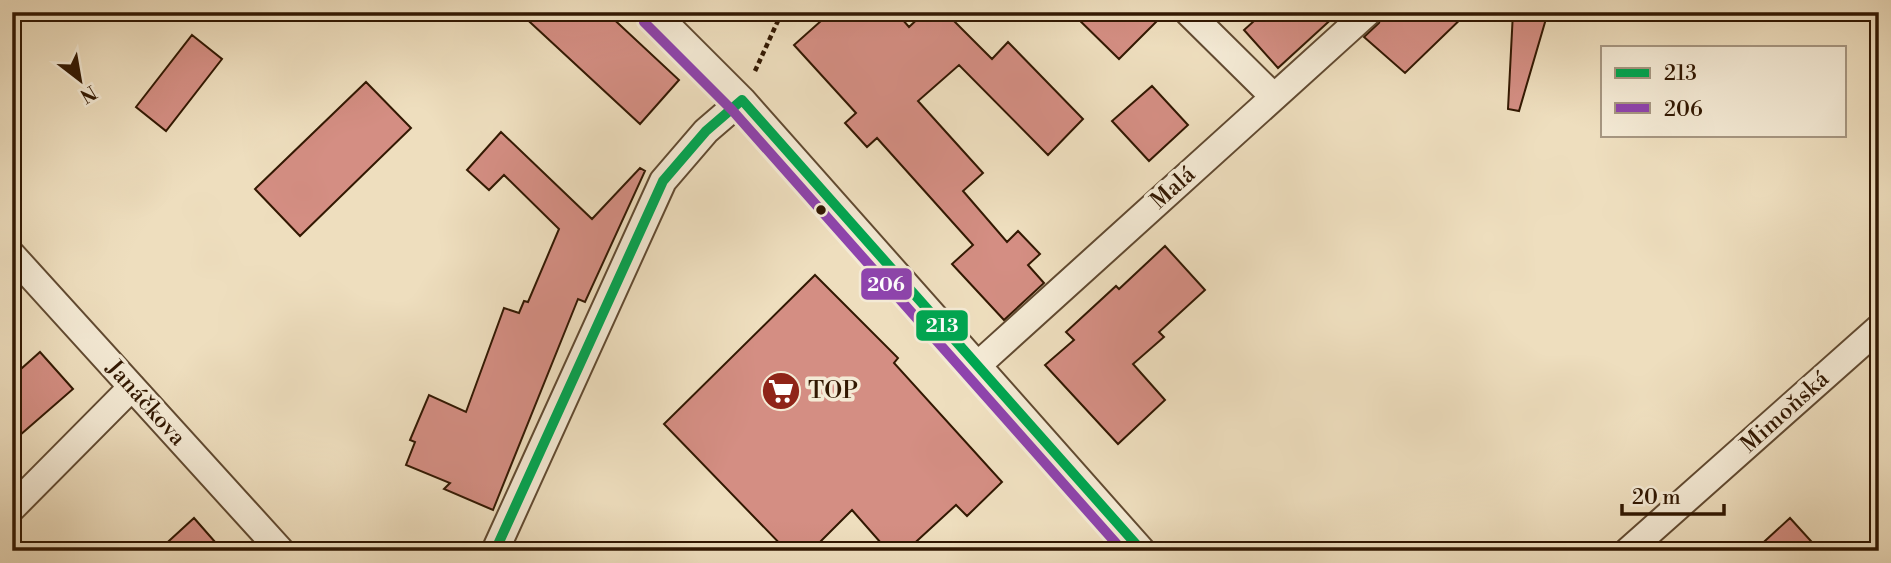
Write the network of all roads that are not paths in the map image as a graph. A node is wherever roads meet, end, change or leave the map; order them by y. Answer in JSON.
{"nodes":[{"id":1,"x":654,"y":12,"type":"edge"},
{"id":2,"x":1188,"y":12,"type":"edge"},
{"id":3,"x":1367,"y":12,"type":"edge"},
{"id":4,"x":1273,"y":96,"type":"junction"},
{"id":5,"x":742,"y":100,"type":"junction"},
{"id":6,"x":12,"y":255,"type":"edge"},
{"id":7,"x":1879,"y":328,"type":"edge"},
{"id":8,"x":979,"y":364,"type":"junction"},
{"id":9,"x":132,"y":387,"type":"junction"},
{"id":10,"x":12,"y":508,"type":"edge"},
{"id":11,"x":281,"y":551,"type":"edge"},
{"id":12,"x":495,"y":551,"type":"edge"},
{"id":13,"x":1142,"y":551,"type":"edge"},
{"id":14,"x":1628,"y":551,"type":"edge"}],
"edges":[{"from":1,"to":5,"type":"street"},
{"from":2,"to":4,"type":"street"},
{"from":3,"to":4,"type":"street","name":"Malá"},
{"from":4,"to":8,"type":"street","name":"Malá"},
{"from":5,"to":8,"type":"street"},
{"from":5,"to":12,"type":"street"},
{"from":6,"to":9,"type":"street","name":"Janáčkova"},
{"from":7,"to":14,"type":"street","name":"Mimoňská"},
{"from":8,"to":13,"type":"street"},
{"from":9,"to":10,"type":"street"},
{"from":9,"to":11,"type":"street","name":"Janáčkova"}]}
